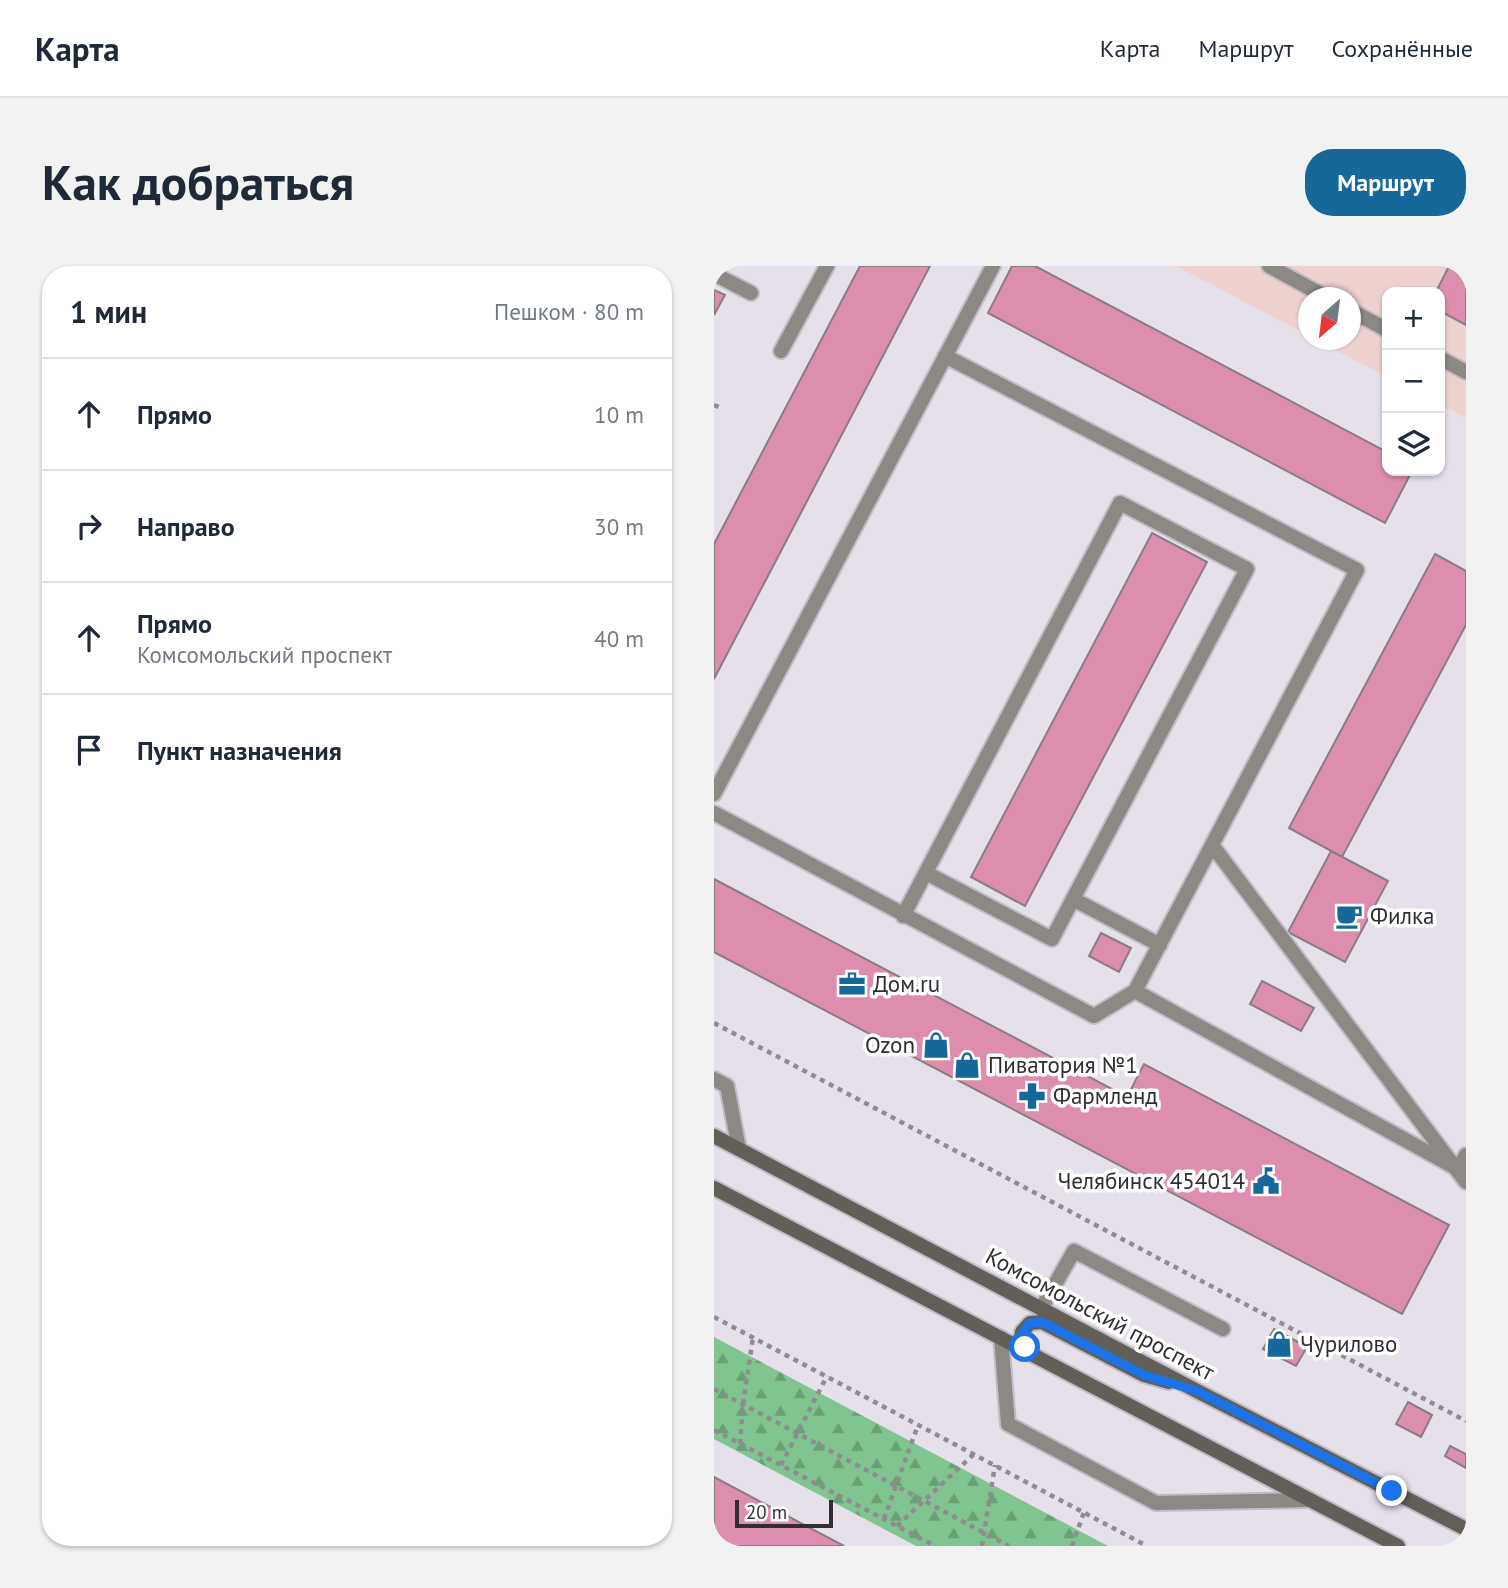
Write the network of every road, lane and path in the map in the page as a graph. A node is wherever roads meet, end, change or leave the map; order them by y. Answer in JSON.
{"nodes":[{"id":1,"x":827,"y":266,"type":"edge"},
{"id":2,"x":993,"y":266,"type":"edge"},
{"id":3,"x":1269,"y":266,"type":"edge"},
{"id":4,"x":714,"y":274,"type":"edge"},
{"id":5,"x":1308,"y":287,"type":"edge"},
{"id":6,"x":751,"y":293,"type":"dead end"},
{"id":7,"x":1361,"y":316,"type":"edge"},
{"id":8,"x":1382,"y":327,"type":"edge"},
{"id":9,"x":781,"y":351,"type":"dead end"},
{"id":10,"x":945,"y":356,"type":"junction"},
{"id":11,"x":1445,"y":361,"type":"edge"},
{"id":12,"x":1466,"y":372,"type":"edge"},
{"id":13,"x":714,"y":794,"type":"edge"},
{"id":14,"x":714,"y":813,"type":"edge"},
{"id":15,"x":1212,"y":845,"type":"junction"},
{"id":16,"x":926,"y":873,"type":"junction"},
{"id":17,"x":1073,"y":900,"type":"junction"},
{"id":18,"x":903,"y":916,"type":"junction"},
{"id":19,"x":1160,"y":945,"type":"junction"},
{"id":20,"x":1135,"y":991,"type":"junction"},
{"id":21,"x":714,"y":1023,"type":"edge"},
{"id":22,"x":714,"y":1079,"type":"edge"},
{"id":23,"x":714,"y":1136,"type":"edge"},
{"id":24,"x":739,"y":1149,"type":"junction"},
{"id":25,"x":1466,"y":1155,"type":"edge"},
{"id":26,"x":1462,"y":1176,"type":"edge"},
{"id":27,"x":714,"y":1188,"type":"edge"},
{"id":28,"x":1041,"y":1309,"type":"junction"},
{"id":29,"x":714,"y":1317,"type":"edge"},
{"id":30,"x":1223,"y":1329,"type":"dead end"},
{"id":31,"x":753,"y":1337,"type":"junction"},
{"id":32,"x":1001,"y":1338,"type":"junction"},
{"id":33,"x":1034,"y":1356,"type":"junction"},
{"id":34,"x":827,"y":1376,"type":"junction"},
{"id":35,"x":714,"y":1389,"type":"edge"},
{"id":36,"x":1197,"y":1391,"type":"junction"},
{"id":37,"x":743,"y":1405,"type":"junction"},
{"id":38,"x":1466,"y":1421,"type":"edge"},
{"id":39,"x":918,"y":1425,"type":"junction"},
{"id":40,"x":714,"y":1430,"type":"edge"},
{"id":41,"x":797,"y":1434,"type":"junction"},
{"id":42,"x":740,"y":1444,"type":"junction"},
{"id":43,"x":974,"y":1454,"type":"junction"},
{"id":44,"x":781,"y":1465,"type":"junction"},
{"id":45,"x":995,"y":1465,"type":"junction"},
{"id":46,"x":896,"y":1486,"type":"junction"},
{"id":47,"x":1310,"y":1500,"type":"junction"},
{"id":48,"x":925,"y":1501,"type":"junction"},
{"id":49,"x":1084,"y":1512,"type":"junction"},
{"id":50,"x":884,"y":1519,"type":"junction"},
{"id":51,"x":897,"y":1527,"type":"junction"},
{"id":52,"x":1466,"y":1529,"type":"edge"},
{"id":53,"x":984,"y":1533,"type":"junction"},
{"id":54,"x":935,"y":1546,"type":"edge"},
{"id":55,"x":982,"y":1546,"type":"edge"},
{"id":56,"x":1009,"y":1546,"type":"edge"},
{"id":57,"x":1072,"y":1546,"type":"edge"},
{"id":58,"x":1145,"y":1546,"type":"edge"},
{"id":59,"x":1398,"y":1546,"type":"edge"}],
"edges":[{"from":1,"to":9,"type":"lane"},
{"from":2,"to":10,"type":"lane"},
{"from":3,"to":5,"type":"lane"},
{"from":4,"to":6,"type":"lane"},
{"from":7,"to":8,"type":"lane"},
{"from":10,"to":13,"type":"lane"},
{"from":10,"to":15,"type":"lane"},
{"from":11,"to":12,"type":"lane"},
{"from":14,"to":18,"type":"lane"},
{"from":15,"to":19,"type":"lane"},
{"from":15,"to":26,"type":"lane"},
{"from":16,"to":17,"type":"lane"},
{"from":16,"to":17,"type":"lane"},
{"from":16,"to":18,"type":"lane"},
{"from":17,"to":19,"type":"lane"},
{"from":18,"to":20,"type":"lane"},
{"from":19,"to":20,"type":"lane"},
{"from":20,"to":26,"type":"lane"},
{"from":21,"to":38,"type":"path"},
{"from":22,"to":24,"type":"lane"},
{"from":23,"to":24,"type":"main road","name":"Комсомольский проспект"},
{"from":24,"to":28,"type":"main road","name":"Комсомольский проспект"},
{"from":25,"to":26,"type":"lane"},
{"from":27,"to":32,"type":"main road"},
{"from":28,"to":30,"type":"lane"},
{"from":28,"to":36,"type":"main road","name":"Комсомольский проспект"},
{"from":29,"to":31,"type":"path"},
{"from":31,"to":34,"type":"path"},
{"from":31,"to":37,"type":"path"},
{"from":32,"to":33,"type":"main road"},
{"from":32,"to":47,"type":"lane"},
{"from":33,"to":36,"type":"main road"},
{"from":33,"to":47,"type":"main road"},
{"from":34,"to":39,"type":"path"},
{"from":34,"to":41,"type":"path"},
{"from":35,"to":37,"type":"path"},
{"from":36,"to":52,"type":"main road","name":"Комсомольский проспект"},
{"from":37,"to":41,"type":"path"},
{"from":37,"to":42,"type":"path"},
{"from":39,"to":43,"type":"path"},
{"from":39,"to":46,"type":"path"},
{"from":40,"to":42,"type":"path"},
{"from":41,"to":44,"type":"path"},
{"from":41,"to":46,"type":"path"},
{"from":42,"to":44,"type":"path"},
{"from":43,"to":45,"type":"path"},
{"from":43,"to":48,"type":"path"},
{"from":44,"to":50,"type":"path"},
{"from":45,"to":49,"type":"path"},
{"from":45,"to":53,"type":"path"},
{"from":46,"to":48,"type":"path"},
{"from":46,"to":50,"type":"path"},
{"from":47,"to":59,"type":"main road"},
{"from":48,"to":51,"type":"path"},
{"from":48,"to":53,"type":"path"},
{"from":49,"to":57,"type":"path"},
{"from":49,"to":58,"type":"path"},
{"from":50,"to":51,"type":"path"},
{"from":51,"to":54,"type":"path"},
{"from":53,"to":55,"type":"path"},
{"from":53,"to":56,"type":"path"}]}
